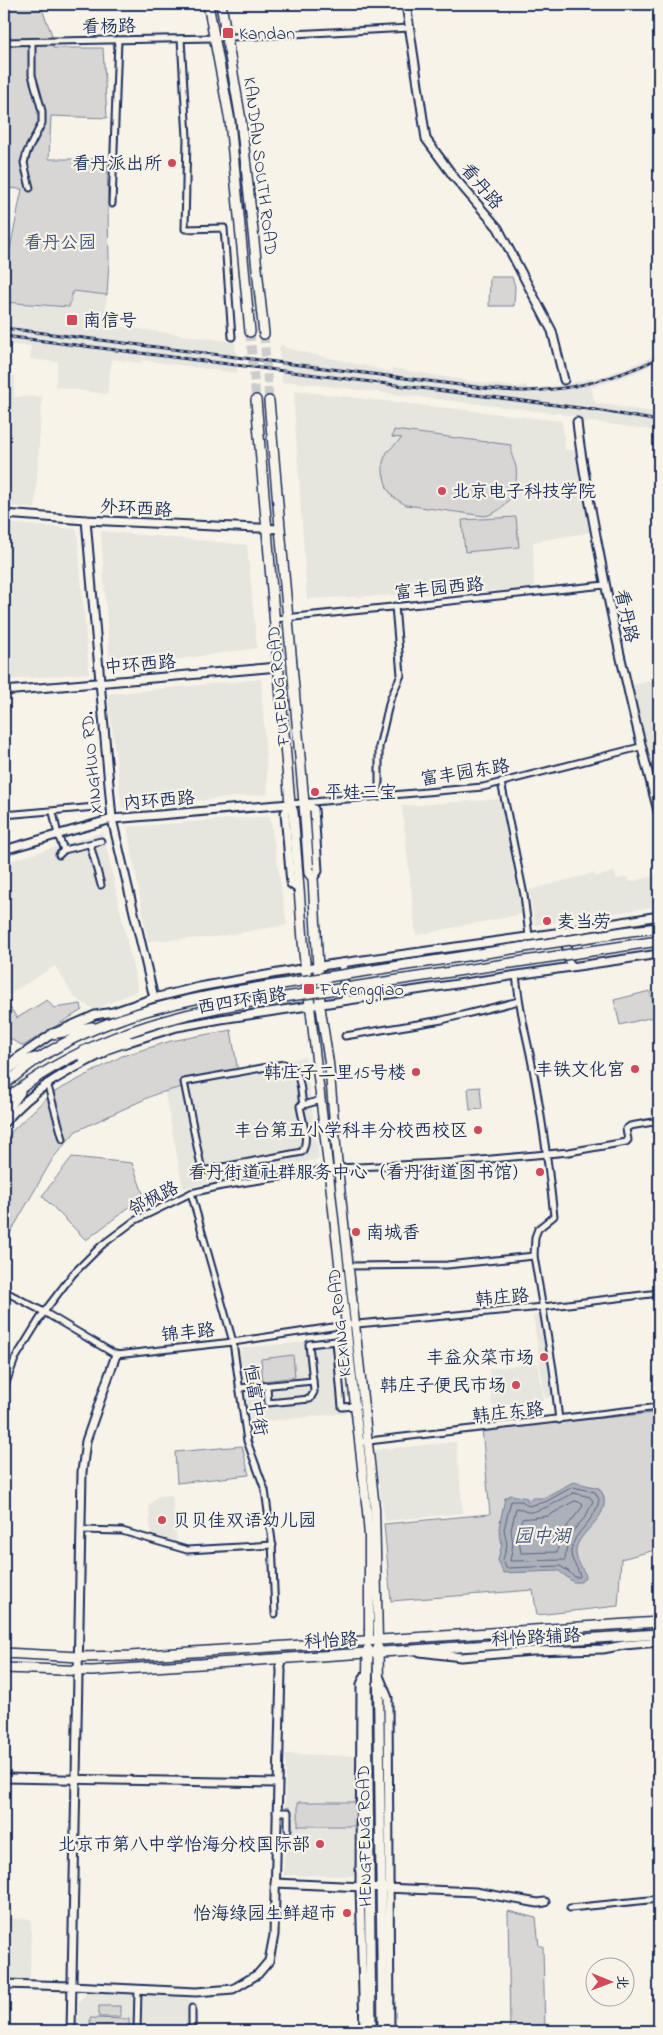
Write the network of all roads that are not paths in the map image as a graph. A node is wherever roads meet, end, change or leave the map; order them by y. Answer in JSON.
{"nodes":[{"id":1,"x":208,"y":4,"type":"edge"},
{"id":2,"x":221,"y":4,"type":"edge"},
{"id":3,"x":406,"y":4,"type":"edge"},
{"id":4,"x":410,"y":28,"type":"junction"},
{"id":5,"x":226,"y":36,"type":"junction"},
{"id":6,"x":181,"y":38,"type":"junction"},
{"id":7,"x":214,"y":38,"type":"junction"},
{"id":8,"x":118,"y":40,"type":"junction"},
{"id":9,"x":4,"y":42,"type":"edge"},
{"id":10,"x":32,"y":42,"type":"junction"},
{"id":11,"x":30,"y":188,"type":"dead end"},
{"id":12,"x":112,"y":204,"type":"dead end"},
{"id":13,"x":250,"y":332,"type":"tunnel mouth"},
{"id":14,"x":264,"y":334,"type":"tunnel mouth"},
{"id":15,"x":232,"y":337,"type":"dead end"},
{"id":16,"x":564,"y":380,"type":"dead end"},
{"id":17,"x":256,"y":400,"type":"tunnel mouth"},
{"id":18,"x":269,"y":401,"type":"tunnel mouth"},
{"id":19,"x":577,"y":422,"type":"dead end"},
{"id":20,"x":4,"y":514,"type":"edge"},
{"id":21,"x":86,"y":520,"type":"junction"},
{"id":22,"x":268,"y":529,"type":"junction"},
{"id":23,"x":280,"y":529,"type":"junction"},
{"id":24,"x":605,"y":585,"type":"junction"},
{"id":25,"x":395,"y":606,"type":"junction"},
{"id":26,"x":288,"y":618,"type":"junction"},
{"id":27,"x":275,"y":619,"type":"junction"},
{"id":28,"x":278,"y":666,"type":"junction"},
{"id":29,"x":99,"y":682,"type":"junction"},
{"id":30,"x":4,"y":691,"type":"edge"},
{"id":31,"x":640,"y":747,"type":"junction"},
{"id":32,"x":501,"y":782,"type":"junction"},
{"id":33,"x":379,"y":797,"type":"junction"},
{"id":34,"x":304,"y":803,"type":"junction"},
{"id":35,"x":290,"y":804,"type":"junction"},
{"id":36,"x":96,"y":807,"type":"dead end"},
{"id":37,"x":53,"y":812,"type":"junction"},
{"id":38,"x":4,"y":815,"type":"edge"},
{"id":39,"x":659,"y":815,"type":"edge"},
{"id":40,"x":112,"y":819,"type":"junction"},
{"id":41,"x":58,"y":835,"type":"junction"},
{"id":42,"x":100,"y":841,"type":"dead end"},
{"id":43,"x":90,"y":844,"type":"junction"},
{"id":44,"x":4,"y":850,"type":"edge"},
{"id":45,"x":64,"y":850,"type":"junction"},
{"id":46,"x":58,"y":855,"type":"dead end"},
{"id":47,"x":101,"y":886,"type":"dead end"},
{"id":48,"x":659,"y":916,"type":"edge"},
{"id":49,"x":659,"y":928,"type":"edge"},
{"id":50,"x":564,"y":931,"type":"junction"},
{"id":51,"x":529,"y":936,"type":"junction"},
{"id":52,"x":659,"y":941,"type":"edge"},
{"id":53,"x":659,"y":954,"type":"edge"},
{"id":54,"x":342,"y":963,"type":"junction"},
{"id":55,"x":319,"y":966,"type":"junction"},
{"id":56,"x":570,"y":967,"type":"junction"},
{"id":57,"x":306,"y":968,"type":"junction"},
{"id":58,"x":516,"y":975,"type":"junction"},
{"id":59,"x":154,"y":998,"type":"junction"},
{"id":60,"x":346,"y":1000,"type":"junction"},
{"id":61,"x":519,"y":1001,"type":"junction"},
{"id":62,"x":320,"y":1004,"type":"junction"},
{"id":63,"x":310,"y":1006,"type":"junction"},
{"id":64,"x":105,"y":1024,"type":"junction"},
{"id":65,"x":52,"y":1034,"type":"junction"},
{"id":66,"x":345,"y":1036,"type":"dead end"},
{"id":67,"x":129,"y":1041,"type":"junction"},
{"id":68,"x":42,"y":1056,"type":"junction"},
{"id":69,"x":54,"y":1066,"type":"junction"},
{"id":70,"x":4,"y":1067,"type":"edge"},
{"id":71,"x":28,"y":1081,"type":"junction"},
{"id":72,"x":47,"y":1083,"type":"junction"},
{"id":73,"x":4,"y":1084,"type":"edge"},
{"id":74,"x":321,"y":1100,"type":"junction"},
{"id":75,"x":4,"y":1101,"type":"edge"},
{"id":76,"x":301,"y":1105,"type":"junction"},
{"id":77,"x":4,"y":1114,"type":"edge"},
{"id":78,"x":659,"y":1121,"type":"edge"},
{"id":79,"x":4,"y":1123,"type":"edge"},
{"id":80,"x":62,"y":1139,"type":"dead end"},
{"id":81,"x":547,"y":1154,"type":"junction"},
{"id":82,"x":255,"y":1161,"type":"junction"},
{"id":83,"x":338,"y":1168,"type":"junction"},
{"id":84,"x":328,"y":1169,"type":"junction"},
{"id":85,"x":258,"y":1180,"type":"junction"},
{"id":86,"x":191,"y":1193,"type":"junction"},
{"id":87,"x":534,"y":1256,"type":"junction"},
{"id":88,"x":348,"y":1266,"type":"junction"},
{"id":89,"x":4,"y":1291,"type":"edge"},
{"id":90,"x":659,"y":1293,"type":"edge"},
{"id":91,"x":543,"y":1307,"type":"junction"},
{"id":92,"x":44,"y":1312,"type":"junction"},
{"id":93,"x":355,"y":1324,"type":"junction"},
{"id":94,"x":346,"y":1325,"type":"junction"},
{"id":95,"x":233,"y":1342,"type":"junction"},
{"id":96,"x":116,"y":1355,"type":"junction"},
{"id":97,"x":313,"y":1381,"type":"junction"},
{"id":98,"x":266,"y":1386,"type":"junction"},
{"id":99,"x":4,"y":1388,"type":"edge"},
{"id":100,"x":239,"y":1388,"type":"junction"},
{"id":101,"x":356,"y":1406,"type":"junction"},
{"id":102,"x":659,"y":1407,"type":"edge"},
{"id":103,"x":559,"y":1420,"type":"junction"},
{"id":104,"x":363,"y":1441,"type":"junction"},
{"id":105,"x":81,"y":1530,"type":"junction"},
{"id":106,"x":273,"y":1545,"type":"junction"},
{"id":107,"x":275,"y":1614,"type":"dead end"},
{"id":108,"x":659,"y":1622,"type":"edge"},
{"id":109,"x":659,"y":1634,"type":"edge"},
{"id":110,"x":373,"y":1640,"type":"junction"},
{"id":111,"x":659,"y":1642,"type":"edge"},
{"id":112,"x":414,"y":1651,"type":"junction"},
{"id":113,"x":4,"y":1653,"type":"edge"},
{"id":114,"x":378,"y":1653,"type":"junction"},
{"id":115,"x":368,"y":1654,"type":"junction"},
{"id":116,"x":79,"y":1657,"type":"junction"},
{"id":117,"x":280,"y":1659,"type":"junction"},
{"id":118,"x":4,"y":1668,"type":"edge"},
{"id":119,"x":79,"y":1671,"type":"junction"},
{"id":120,"x":4,"y":1778,"type":"edge"},
{"id":121,"x":75,"y":1779,"type":"junction"},
{"id":122,"x":277,"y":1783,"type":"junction"},
{"id":123,"x":276,"y":1812,"type":"junction"},
{"id":124,"x":288,"y":1830,"type":"dead end"},
{"id":125,"x":275,"y":1883,"type":"junction"},
{"id":126,"x":365,"y":1886,"type":"junction"},
{"id":127,"x":385,"y":1888,"type":"junction"},
{"id":128,"x":659,"y":1898,"type":"edge"},
{"id":129,"x":545,"y":1902,"type":"dead end"},
{"id":130,"x":570,"y":1908,"type":"dead end"},
{"id":131,"x":4,"y":1984,"type":"edge"},
{"id":132,"x":71,"y":1986,"type":"junction"},
{"id":133,"x":138,"y":1989,"type":"junction"},
{"id":134,"x":192,"y":2008,"type":"dead end"},
{"id":135,"x":70,"y":2031,"type":"edge"},
{"id":136,"x":137,"y":2031,"type":"edge"},
{"id":137,"x":192,"y":2031,"type":"edge"},
{"id":138,"x":364,"y":2031,"type":"edge"},
{"id":139,"x":371,"y":2031,"type":"edge"},
{"id":140,"x":383,"y":2031,"type":"edge"},
{"id":141,"x":390,"y":2031,"type":"edge"}],
"edges":[{"from":1,"to":7,"type":"main road","name":"KANDAN SOUTH ROAD"},
{"from":2,"to":5,"type":"main road","name":"KANDAN SOUTH ROAD"},
{"from":3,"to":4,"type":"street","name":"看丹路"},
{"from":4,"to":5,"type":"street","name":"看杨路"},
{"from":4,"to":16,"type":"street","name":"看丹路"},
{"from":5,"to":7,"type":"street","name":"看杨路"},
{"from":5,"to":14,"type":"main road","name":"KANDAN SOUTH ROAD"},
{"from":6,"to":7,"type":"street","name":"看杨路"},
{"from":6,"to":8,"type":"street","name":"看杨路"},
{"from":6,"to":15,"type":"street"},
{"from":7,"to":13,"type":"main road","name":"KANDAN SOUTH ROAD"},
{"from":8,"to":10,"type":"street","name":"看杨路"},
{"from":8,"to":12,"type":"street"},
{"from":9,"to":10,"type":"street","name":"看杨路"},
{"from":10,"to":11,"type":"street"},
{"from":17,"to":22,"type":"main road"},
{"from":18,"to":23,"type":"main road","name":"FUFENG ROAD"},
{"from":19,"to":24,"type":"street","name":"看丹路"},
{"from":20,"to":21,"type":"street","name":"外环西路"},
{"from":21,"to":22,"type":"street","name":"外环西路"},
{"from":21,"to":29,"type":"street","name":"XINGHUO RD."},
{"from":22,"to":23,"type":"street","name":"外环西路"},
{"from":22,"to":27,"type":"main road","name":"FUFENG ROAD"},
{"from":23,"to":26,"type":"main road","name":"FUFENG ROAD"},
{"from":24,"to":25,"type":"street","name":"富丰园西路"},
{"from":24,"to":31,"type":"street","name":"看丹路"},
{"from":25,"to":26,"type":"street","name":"富丰园西路"},
{"from":25,"to":33,"type":"street"},
{"from":26,"to":27,"type":"street","name":"富丰园西路"},
{"from":26,"to":34,"type":"main road","name":"FUFENG ROAD"},
{"from":27,"to":28,"type":"main road","name":"FUFENG ROAD"},
{"from":28,"to":29,"type":"street","name":"中环西路"},
{"from":28,"to":35,"type":"main road","name":"FUFENG ROAD"},
{"from":29,"to":30,"type":"street","name":"中环西路"},
{"from":29,"to":40,"type":"street","name":"XINGHUO RD."},
{"from":31,"to":32,"type":"street","name":"富丰园东路"},
{"from":31,"to":39,"type":"street","name":"看丹路"},
{"from":32,"to":33,"type":"street","name":"富丰园东路"},
{"from":32,"to":51,"type":"street"},
{"from":33,"to":34,"type":"street","name":"富丰园东路"},
{"from":34,"to":35,"type":"street","name":"富丰园东路"},
{"from":34,"to":55,"type":"main road","name":"FUFENG ROAD"},
{"from":35,"to":40,"type":"street","name":"内环西路"},
{"from":35,"to":57,"type":"main road","name":"FUFENG ROAD"},
{"from":36,"to":37,"type":"street"},
{"from":37,"to":38,"type":"street"},
{"from":37,"to":41,"type":"street"},
{"from":40,"to":41,"type":"street","name":"内环西路"},
{"from":40,"to":59,"type":"street","name":"XINGHUO RD."},
{"from":41,"to":44,"type":"street","name":"内环西路"},
{"from":41,"to":45,"type":"street"},
{"from":42,"to":43,"type":"street"},
{"from":43,"to":45,"type":"street"},
{"from":43,"to":47,"type":"street"},
{"from":45,"to":46,"type":"street"},
{"from":48,"to":50,"type":"street","name":"西四环南路"},
{"from":49,"to":64,"type":"main road","name":"西四环南路","bridge":true},
{"from":50,"to":51,"type":"street","name":"西四环南路"},
{"from":50,"to":56,"type":"street"},
{"from":51,"to":54,"type":"street","name":"西四环南路"},
{"from":52,"to":69,"type":"main road","name":"西四环南路","bridge":true},
{"from":53,"to":56,"type":"street","name":"西四环南路"},
{"from":54,"to":55,"type":"street","name":"西四环南路"},
{"from":54,"to":60,"type":"street"},
{"from":55,"to":57,"type":"street","name":"西四环南路"},
{"from":55,"to":62,"type":"main road","name":"FUFENG ROAD"},
{"from":56,"to":58,"type":"street","name":"西四环南路"},
{"from":57,"to":59,"type":"street","name":"西四环南路"},
{"from":57,"to":63,"type":"main road","name":"FUFENG ROAD"},
{"from":58,"to":60,"type":"street","name":"西四环南路"},
{"from":58,"to":61,"type":"street"},
{"from":59,"to":65,"type":"street","name":"西四环南路"},
{"from":60,"to":62,"type":"street","name":"西四环南路"},
{"from":61,"to":66,"type":"street"},
{"from":61,"to":81,"type":"street"},
{"from":62,"to":63,"type":"street","name":"西四环南路"},
{"from":62,"to":83,"type":"main road","name":"KEXING ROAD"},
{"from":63,"to":67,"type":"street","name":"西四环南路"},
{"from":63,"to":74,"type":"main road","name":"KEXING ROAD"},
{"from":64,"to":65,"type":"main road"},
{"from":64,"to":68,"type":"main road","name":"西四环南路"},
{"from":65,"to":70,"type":"street","name":"西四环南路"},
{"from":67,"to":69,"type":"main road"},
{"from":67,"to":72,"type":"street","name":"西四环南路"},
{"from":68,"to":70,"type":"main road"},
{"from":68,"to":73,"type":"main road","name":"西四环南路"},
{"from":69,"to":71,"type":"main road","name":"西四环南路"},
{"from":71,"to":75,"type":"main road","name":"西四环南路"},
{"from":71,"to":77,"type":"main road"},
{"from":72,"to":79,"type":"street","name":"西四环南路"},
{"from":72,"to":80,"type":"street"},
{"from":74,"to":76,"type":"street"},
{"from":74,"to":84,"type":"main road","name":"KEXING ROAD"},
{"from":76,"to":82,"type":"street"},
{"from":76,"to":82,"type":"street"},
{"from":78,"to":81,"type":"street","name":"邻枫路"},
{"from":81,"to":83,"type":"street","name":"邻枫路"},
{"from":81,"to":87,"type":"street"},
{"from":82,"to":85,"type":"street"},
{"from":83,"to":84,"type":"street","name":"邻枫路"},
{"from":83,"to":88,"type":"main road","name":"KEXING ROAD"},
{"from":84,"to":85,"type":"street","name":"邻枫路"},
{"from":84,"to":94,"type":"main road","name":"KEXING ROAD"},
{"from":85,"to":86,"type":"street","name":"邻枫路"},
{"from":86,"to":92,"type":"street","name":"邻枫路"},
{"from":86,"to":95,"type":"street","name":"恒富中街"},
{"from":87,"to":88,"type":"street"},
{"from":87,"to":91,"type":"street"},
{"from":88,"to":93,"type":"main road","name":"KEXING ROAD"},
{"from":89,"to":92,"type":"street"},
{"from":90,"to":91,"type":"street","name":"韩庄路"},
{"from":91,"to":93,"type":"street","name":"韩庄路"},
{"from":91,"to":103,"type":"street"},
{"from":92,"to":96,"type":"street"},
{"from":92,"to":99,"type":"street","name":"邻枫路"},
{"from":93,"to":94,"type":"street","name":"韩庄路"},
{"from":93,"to":104,"type":"main road","name":"KEXING ROAD"},
{"from":94,"to":95,"type":"street","name":"锦丰路"},
{"from":94,"to":101,"type":"main road","name":"KEXING ROAD"},
{"from":95,"to":96,"type":"street","name":"锦丰路"},
{"from":95,"to":100,"type":"street","name":"恒富中街"},
{"from":96,"to":105,"type":"street"},
{"from":97,"to":98,"type":"street"},
{"from":97,"to":98,"type":"street"},
{"from":97,"to":101,"type":"street"},
{"from":98,"to":100,"type":"street"},
{"from":100,"to":106,"type":"street","name":"恒富中街"},
{"from":101,"to":104,"type":"main road","name":"KEXING ROAD"},
{"from":102,"to":103,"type":"street","name":"韩庄东路"},
{"from":103,"to":104,"type":"street","name":"韩庄东路"},
{"from":104,"to":110,"type":"main road","name":"KEXING ROAD"},
{"from":105,"to":106,"type":"street"},
{"from":105,"to":116,"type":"street"},
{"from":106,"to":107,"type":"street","name":"恒富中街"},
{"from":108,"to":110,"type":"main road","name":"科怡路"},
{"from":109,"to":112,"type":"main road","name":"科怡路"},
{"from":110,"to":114,"type":"main road","name":"HENGFENG ROAD"},
{"from":110,"to":115,"type":"main road","name":"HENGFENG ROAD"},
{"from":110,"to":116,"type":"main road","name":"科怡路"},
{"from":111,"to":112,"type":"street","name":"科怡路辅路"},
{"from":112,"to":114,"type":"main road","name":"科怡路"},
{"from":113,"to":116,"type":"main road","name":"科怡路"},
{"from":114,"to":115,"type":"main road","name":"科怡路"},
{"from":114,"to":127,"type":"main road","name":"HENGFENG ROAD"},
{"from":115,"to":117,"type":"main road","name":"科怡路"},
{"from":115,"to":126,"type":"main road","name":"HENGFENG ROAD"},
{"from":116,"to":119,"type":"street"},
{"from":117,"to":119,"type":"main road","name":"科怡路"},
{"from":117,"to":122,"type":"street"},
{"from":118,"to":119,"type":"main road","name":"科怡路"},
{"from":119,"to":121,"type":"street"},
{"from":120,"to":121,"type":"street"},
{"from":121,"to":122,"type":"street"},
{"from":121,"to":132,"type":"street"},
{"from":122,"to":123,"type":"street"},
{"from":123,"to":124,"type":"street"},
{"from":123,"to":125,"type":"street"},
{"from":125,"to":126,"type":"street"},
{"from":125,"to":133,"type":"street"},
{"from":126,"to":127,"type":"street"},
{"from":126,"to":138,"type":"street"},
{"from":126,"to":139,"type":"main road","name":"HENGFENG ROAD"},
{"from":127,"to":129,"type":"street"},
{"from":127,"to":140,"type":"main road","name":"HENGFENG ROAD"},
{"from":127,"to":141,"type":"street"},
{"from":128,"to":130,"type":"street"},
{"from":131,"to":132,"type":"street"},
{"from":132,"to":133,"type":"street"},
{"from":132,"to":135,"type":"street"},
{"from":133,"to":136,"type":"street"},
{"from":134,"to":137,"type":"street"}]}
